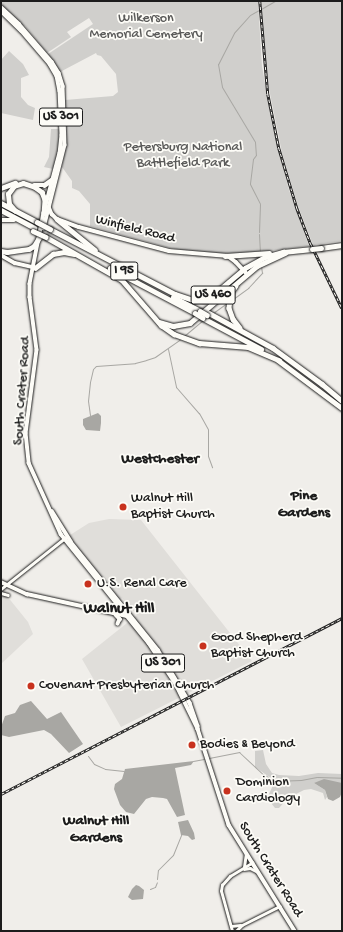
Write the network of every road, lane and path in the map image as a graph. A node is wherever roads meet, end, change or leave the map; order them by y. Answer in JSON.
{"nodes":[{"id":1,"x":1,"y":7,"type":"edge"},
{"id":2,"x":1,"y":11,"type":"edge"},
{"id":3,"x":8,"y":16,"type":"junction"},
{"id":4,"x":54,"y":178,"type":"joint"},
{"id":5,"x":51,"y":185,"type":"junction"},
{"id":6,"x":1,"y":188,"type":"edge"},
{"id":7,"x":1,"y":203,"type":"edge"},
{"id":8,"x":1,"y":206,"type":"edge"},
{"id":9,"x":49,"y":206,"type":"junction"},
{"id":10,"x":1,"y":210,"type":"edge"},
{"id":11,"x":15,"y":211,"type":"junction"},
{"id":12,"x":44,"y":213,"type":"junction"},
{"id":13,"x":1,"y":214,"type":"edge"},
{"id":14,"x":57,"y":219,"type":"junction"},
{"id":15,"x":1,"y":220,"type":"edge"},
{"id":16,"x":14,"y":220,"type":"junction"},
{"id":17,"x":35,"y":226,"type":"junction"},
{"id":18,"x":48,"y":233,"type":"junction"},
{"id":19,"x":40,"y":236,"type":"junction"},
{"id":20,"x":342,"y":245,"type":"edge"},
{"id":21,"x":1,"y":251,"type":"edge"},
{"id":22,"x":286,"y":253,"type":"junction"},
{"id":23,"x":275,"y":254,"type":"junction"},
{"id":24,"x":1,"y":255,"type":"edge"},
{"id":25,"x":102,"y":256,"type":"junction"},
{"id":26,"x":225,"y":256,"type":"junction"},
{"id":27,"x":90,"y":261,"type":"junction"},
{"id":28,"x":34,"y":268,"type":"junction"},
{"id":29,"x":243,"y":270,"type":"junction"},
{"id":30,"x":245,"y":276,"type":"junction"},
{"id":31,"x":176,"y":295,"type":"junction"},
{"id":32,"x":201,"y":310,"type":"junction"},
{"id":33,"x":206,"y":315,"type":"junction"},
{"id":34,"x":155,"y":318,"type":"junction"},
{"id":35,"x":242,"y":330,"type":"junction"},
{"id":36,"x":279,"y":360,"type":"junction"},
{"id":37,"x":292,"y":362,"type":"junction"},
{"id":38,"x":342,"y":401,"type":"edge"},
{"id":39,"x":342,"y":408,"type":"edge"},
{"id":40,"x":66,"y":538,"type":"junction"},
{"id":41,"x":1,"y":582,"type":"edge"},
{"id":42,"x":6,"y":585,"type":"junction"},
{"id":43,"x":1,"y":589,"type":"edge"},
{"id":44,"x":1,"y":593,"type":"edge"},
{"id":45,"x":8,"y":596,"type":"dead end"},
{"id":46,"x":119,"y":606,"type":"junction"},
{"id":47,"x":113,"y":613,"type":"junction"},
{"id":48,"x":129,"y":615,"type":"junction"},
{"id":49,"x":118,"y":624,"type":"dead end"},
{"id":50,"x":246,"y":853,"type":"junction"},
{"id":51,"x":252,"y":863,"type":"junction"},
{"id":52,"x":243,"y":868,"type":"junction"},
{"id":53,"x":258,"y":872,"type":"junction"},
{"id":54,"x":280,"y":906,"type":"junction"},
{"id":55,"x":242,"y":925,"type":"junction"},
{"id":56,"x":231,"y":926,"type":"junction"},
{"id":57,"x":232,"y":931,"type":"edge"},
{"id":58,"x":236,"y":931,"type":"edge"},
{"id":59,"x":295,"y":931,"type":"edge"}],
"edges":[{"from":1,"to":3,"type":"main road","name":"South Crater Road","number":"US 301"},
{"from":2,"to":3,"type":"main road","name":"South Crater Road","number":"US 301"},
{"from":3,"to":4,"type":"main road","name":"South Crater Road","number":"US 301"},
{"from":3,"to":5,"type":"main road","name":"South Crater Road","number":"US 301"},
{"from":4,"to":5,"type":"highway"},
{"from":5,"to":6,"type":"highway"},
{"from":5,"to":9,"type":"main road","name":"South Crater Road","number":"US 301"},
{"from":5,"to":12,"type":"main road","name":"South Crater Road","number":"US 301"},
{"from":7,"to":11,"type":"highway","number":"US 460"},
{"from":8,"to":17,"type":"highway"},
{"from":9,"to":14,"type":"main road"},
{"from":9,"to":28,"type":"main road","name":"South Crater Road","number":"US 301"},
{"from":10,"to":17,"type":"highway"},
{"from":11,"to":12,"type":"highway"},
{"from":11,"to":17,"type":"highway","number":"US 460"},
{"from":12,"to":19,"type":"main road","name":"South Crater Road","number":"US 301"},
{"from":13,"to":16,"type":"highway","number":"US 460"},
{"from":14,"to":25,"type":"highway"},
{"from":14,"to":26,"type":"main road","name":"Winfield Road"},
{"from":15,"to":16,"type":"highway"},
{"from":16,"to":17,"type":"highway","number":"US 460"},
{"from":17,"to":18,"type":"highway","number":"US 460","bridge":true},
{"from":17,"to":18,"type":"highway","number":"US 460","bridge":true},
{"from":18,"to":25,"type":"highway","number":"US 460"},
{"from":18,"to":27,"type":"highway","number":"US 460"},
{"from":18,"to":32,"type":"highway","number":"I 95"},
{"from":18,"to":33,"type":"highway","number":"I 95","bridge":true},
{"from":19,"to":21,"type":"highway"},
{"from":19,"to":28,"type":"main road","name":"South Crater Road","number":"US 301"},
{"from":20,"to":22,"type":"highway","number":"US 460","bridge":true},
{"from":22,"to":23,"type":"highway","number":"US 460"},
{"from":22,"to":30,"type":"highway","number":"US 460"},
{"from":23,"to":26,"type":"highway"},
{"from":23,"to":29,"type":"highway","number":"US 460"},
{"from":24,"to":28,"type":"main road"},
{"from":25,"to":31,"type":"highway","number":"US 460"},
{"from":26,"to":29,"type":"main road"},
{"from":27,"to":28,"type":"highway"},
{"from":27,"to":34,"type":"highway","number":"US 460"},
{"from":28,"to":40,"type":"main road","name":"South Crater Road","number":"US 301"},
{"from":29,"to":30,"type":"main road"},
{"from":29,"to":31,"type":"highway","number":"US 460"},
{"from":30,"to":34,"type":"highway","number":"US 460"},
{"from":30,"to":35,"type":"highway"},
{"from":31,"to":32,"type":"highway"},
{"from":32,"to":33,"type":"highway","bridge":true},
{"from":33,"to":35,"type":"highway"},
{"from":33,"to":36,"type":"highway","number":"I 95"},
{"from":33,"to":37,"type":"highway","number":"I 95"},
{"from":34,"to":36,"type":"highway"},
{"from":35,"to":37,"type":"highway"},
{"from":36,"to":39,"type":"highway","number":"I 95"},
{"from":37,"to":38,"type":"highway","number":"I 95"},
{"from":40,"to":42,"type":"street"},
{"from":40,"to":46,"type":"main road","name":"South Crater Road","number":"US 301"},
{"from":40,"to":48,"type":"main road","name":"South Crater Road","number":"US 301"},
{"from":41,"to":42,"type":"main road"},
{"from":42,"to":43,"type":"street"},
{"from":42,"to":47,"type":"main road"},
{"from":44,"to":45,"type":"street"},
{"from":46,"to":47,"type":"main road"},
{"from":46,"to":48,"type":"main road","name":"South Crater Road","number":"US 301"},
{"from":47,"to":48,"type":"main road"},
{"from":47,"to":49,"type":"main road"},
{"from":48,"to":50,"type":"main road","name":"South Crater Road","number":"US 301"},
{"from":50,"to":51,"type":"main road","name":"South Crater Road","number":"US 301"},
{"from":50,"to":52,"type":"street"},
{"from":51,"to":52,"type":"street"},
{"from":51,"to":53,"type":"main road","name":"South Crater Road","number":"US 301"},
{"from":52,"to":53,"type":"street"},
{"from":52,"to":56,"type":"street"},
{"from":53,"to":54,"type":"main road","name":"South Crater Road","number":"US 301"},
{"from":54,"to":55,"type":"street"},
{"from":54,"to":59,"type":"main road","name":"South Crater Road","number":"US 301"},
{"from":55,"to":56,"type":"street"},
{"from":55,"to":58,"type":"street"},
{"from":56,"to":57,"type":"street"}]}
